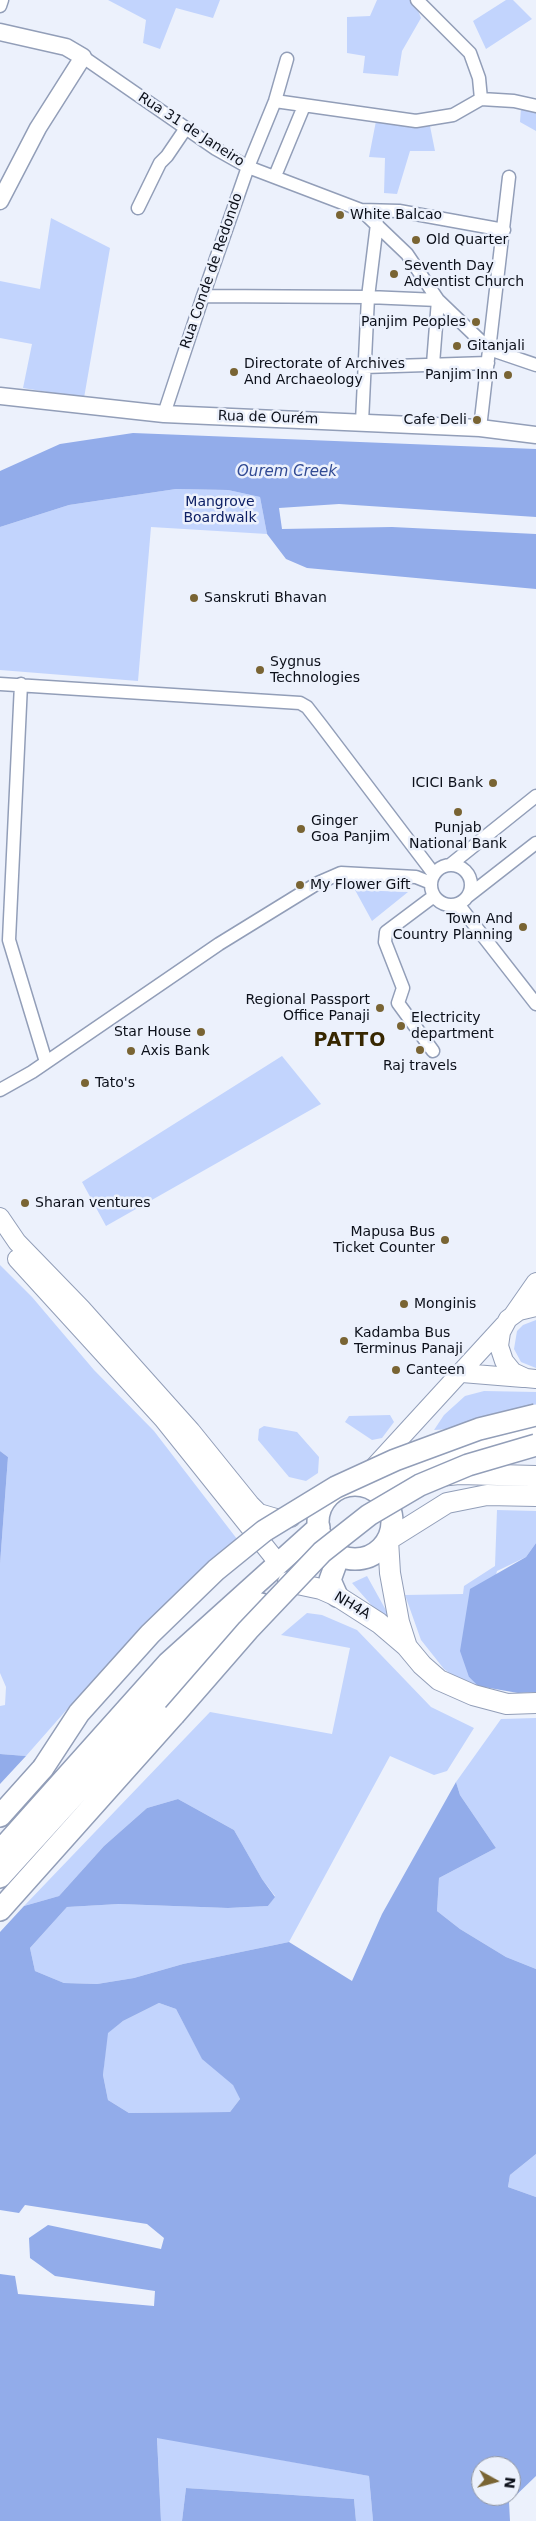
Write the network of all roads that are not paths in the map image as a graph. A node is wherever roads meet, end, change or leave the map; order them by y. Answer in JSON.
{"nodes":[{"id":1,"x":2,"y":0,"type":"edge"},
{"id":2,"x":417,"y":0,"type":"edge"},
{"id":3,"x":0,"y":6,"type":"edge"},
{"id":4,"x":0,"y":32,"type":"edge"},
{"id":5,"x":82,"y":57,"type":"junction"},
{"id":6,"x":287,"y":59,"type":"dead end"},
{"id":7,"x":481,"y":99,"type":"junction"},
{"id":8,"x":275,"y":101,"type":"junction"},
{"id":9,"x":304,"y":106,"type":"junction"},
{"id":10,"x":536,"y":106,"type":"edge"},
{"id":11,"x":186,"y":128,"type":"junction"},
{"id":12,"x":248,"y":167,"type":"junction"},
{"id":13,"x":275,"y":176,"type":"junction"},
{"id":14,"x":509,"y":177,"type":"dead end"},
{"id":15,"x":0,"y":201,"type":"edge"},
{"id":16,"x":138,"y":208,"type":"dead end"},
{"id":17,"x":361,"y":210,"type":"junction"},
{"id":18,"x":377,"y":224,"type":"junction"},
{"id":19,"x":504,"y":230,"type":"junction"},
{"id":20,"x":203,"y":296,"type":"junction"},
{"id":21,"x":368,"y":297,"type":"junction"},
{"id":22,"x":438,"y":300,"type":"junction"},
{"id":23,"x":489,"y":349,"type":"junction"},
{"id":24,"x":433,"y":364,"type":"junction"},
{"id":25,"x":488,"y":364,"type":"junction"},
{"id":26,"x":536,"y":365,"type":"edge"},
{"id":27,"x":364,"y":367,"type":"junction"},
{"id":28,"x":0,"y":396,"type":"edge"},
{"id":29,"x":164,"y":414,"type":"junction"},
{"id":30,"x":362,"y":422,"type":"junction"},
{"id":31,"x":480,"y":428,"type":"junction"},
{"id":32,"x":536,"y":435,"type":"edge"},
{"id":33,"x":0,"y":684,"type":"edge"},
{"id":34,"x":21,"y":684,"type":"junction"},
{"id":35,"x":536,"y":796,"type":"edge"},
{"id":36,"x":536,"y":843,"type":"edge"},
{"id":37,"x":450,"y":865,"type":"junction"},
{"id":38,"x":432,"y":879,"type":"junction"},
{"id":39,"x":434,"y":896,"type":"junction"},
{"id":40,"x":463,"y":900,"type":"junction"},
{"id":41,"x":535,"y":1000,"type":"edge"},
{"id":42,"x":433,"y":1051,"type":"dead end"},
{"id":43,"x":46,"y":1062,"type":"junction"},
{"id":44,"x":0,"y":1090,"type":"edge"},
{"id":45,"x":0,"y":1217,"type":"edge"},
{"id":46,"x":0,"y":1235,"type":"edge"},
{"id":47,"x":536,"y":1282,"type":"edge"},
{"id":48,"x":536,"y":1307,"type":"edge"},
{"id":49,"x":508,"y":1320,"type":"junction"},
{"id":50,"x":462,"y":1373,"type":"junction"},
{"id":51,"x":531,"y":1379,"type":"edge"},
{"id":52,"x":536,"y":1415,"type":"edge"},
{"id":53,"x":536,"y":1428,"type":"edge"},
{"id":54,"x":536,"y":1445,"type":"edge"},
{"id":55,"x":536,"y":1476,"type":"edge"},
{"id":56,"x":363,"y":1486,"type":"junction"},
{"id":57,"x":536,"y":1496,"type":"edge"},
{"id":58,"x":320,"y":1518,"type":"junction"},
{"id":59,"x":388,"y":1540,"type":"junction"},
{"id":60,"x":337,"y":1554,"type":"junction"},
{"id":61,"x":283,"y":1573,"type":"junction"},
{"id":62,"x":337,"y":1596,"type":"junction"},
{"id":63,"x":407,"y":1647,"type":"junction"},
{"id":64,"x":536,"y":1703,"type":"edge"},
{"id":65,"x":43,"y":1768,"type":"junction"},
{"id":66,"x":0,"y":1816,"type":"edge"},
{"id":67,"x":0,"y":1851,"type":"edge"},
{"id":68,"x":0,"y":1877,"type":"edge"},
{"id":69,"x":0,"y":1910,"type":"edge"}],
"edges":[{"from":1,"to":3,"type":"street"},
{"from":2,"to":7,"type":"street"},
{"from":4,"to":5,"type":"street","name":"Rua 31 de Janeiro"},
{"from":5,"to":11,"type":"street","name":"Rua 31 de Janeiro"},
{"from":5,"to":15,"type":"street"},
{"from":6,"to":8,"type":"street","name":"Rua Conde de Redondo"},
{"from":7,"to":9,"type":"street"},
{"from":7,"to":10,"type":"street"},
{"from":8,"to":9,"type":"street"},
{"from":8,"to":12,"type":"street","name":"Rua Conde de Redondo"},
{"from":9,"to":13,"type":"street"},
{"from":11,"to":12,"type":"street","name":"Rua 31 de Janeiro"},
{"from":11,"to":16,"type":"street"},
{"from":12,"to":13,"type":"street","name":"Rua 31 de Janeiro"},
{"from":12,"to":20,"type":"street","name":"Rua Conde de Redondo"},
{"from":13,"to":17,"type":"street","name":"Rua 31 de Janeiro"},
{"from":14,"to":19,"type":"street"},
{"from":17,"to":18,"type":"street","name":"Rua 31 de Janeiro"},
{"from":17,"to":19,"type":"street"},
{"from":18,"to":21,"type":"street"},
{"from":18,"to":22,"type":"street","name":"Rua 31 de Janeiro"},
{"from":19,"to":23,"type":"street"},
{"from":20,"to":21,"type":"street"},
{"from":20,"to":29,"type":"street","name":"Rua Conde de Redondo"},
{"from":21,"to":22,"type":"street"},
{"from":21,"to":27,"type":"street"},
{"from":22,"to":23,"type":"street","name":"Rua 31 de Janeiro"},
{"from":22,"to":24,"type":"street"},
{"from":23,"to":25,"type":"street"},
{"from":23,"to":26,"type":"street","name":"Rua 31 de Janeiro"},
{"from":24,"to":25,"type":"street"},
{"from":24,"to":27,"type":"street"},
{"from":25,"to":31,"type":"street"},
{"from":27,"to":30,"type":"street"},
{"from":28,"to":29,"type":"street","name":"Rua de Ourém"},
{"from":29,"to":30,"type":"street","name":"Rua de Ourém"},
{"from":30,"to":31,"type":"street","name":"Rua de Ourém"},
{"from":31,"to":32,"type":"street","name":"Rua de Ourém"},
{"from":33,"to":34,"type":"street"},
{"from":34,"to":38,"type":"street"},
{"from":34,"to":43,"type":"street"},
{"from":35,"to":37,"type":"street"},
{"from":36,"to":40,"type":"street"},
{"from":37,"to":38,"type":"street"},
{"from":37,"to":40,"type":"street"},
{"from":38,"to":39,"type":"street"},
{"from":38,"to":43,"type":"street"},
{"from":39,"to":40,"type":"street"},
{"from":39,"to":42,"type":"street"},
{"from":40,"to":41,"type":"street"},
{"from":43,"to":44,"type":"street"},
{"from":45,"to":58,"type":"main road"},
{"from":46,"to":61,"type":"main road"},
{"from":47,"to":49,"type":"main road"},
{"from":48,"to":49,"type":"main road"},
{"from":49,"to":50,"type":"main road"},
{"from":49,"to":51,"type":"main road"},
{"from":50,"to":51,"type":"main road"},
{"from":50,"to":56,"type":"main road"},
{"from":52,"to":65,"type":"highway","bridge":true},
{"from":53,"to":65,"type":"highway","bridge":true},
{"from":54,"to":69,"type":"highway","bridge":true},
{"from":55,"to":56,"type":"main road"},
{"from":56,"to":58,"type":"highway"},
{"from":56,"to":59,"type":"highway"},
{"from":57,"to":59,"type":"main road"},
{"from":58,"to":60,"type":"highway"},
{"from":58,"to":61,"type":"highway"},
{"from":59,"to":60,"type":"highway"},
{"from":59,"to":63,"type":"main road"},
{"from":60,"to":61,"type":"highway"},
{"from":60,"to":62,"type":"highway"},
{"from":61,"to":62,"type":"main road","name":"NH4A"},
{"from":61,"to":67,"type":"highway"},
{"from":61,"to":68,"type":"highway"},
{"from":62,"to":63,"type":"main road","name":"NH4A"},
{"from":63,"to":64,"type":"main road","name":"NH4A"},
{"from":65,"to":66,"type":"highway"}]}
